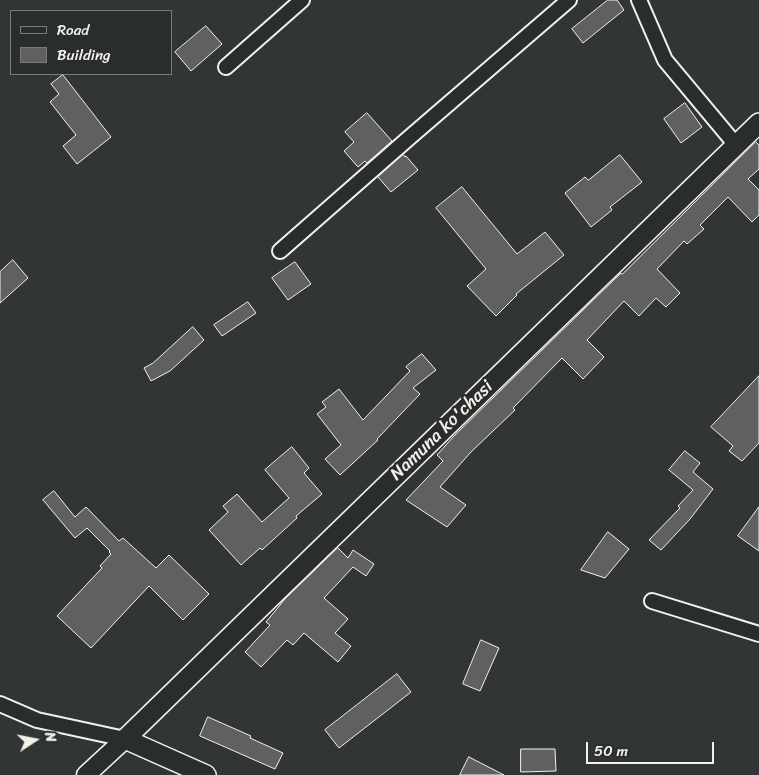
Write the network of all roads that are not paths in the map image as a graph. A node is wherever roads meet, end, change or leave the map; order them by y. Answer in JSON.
{"nodes":[{"id":1,"x":302,"y":0,"type":"edge"},
{"id":2,"x":569,"y":0,"type":"edge"},
{"id":3,"x":639,"y":0,"type":"edge"},
{"id":4,"x":226,"y":66,"type":"dead end"},
{"id":5,"x":759,"y":123,"type":"edge"},
{"id":6,"x":736,"y":145,"type":"junction"},
{"id":7,"x":280,"y":251,"type":"dead end"},
{"id":8,"x":652,"y":601,"type":"dead end"},
{"id":9,"x":759,"y":634,"type":"edge"},
{"id":10,"x":0,"y":704,"type":"edge"},
{"id":11,"x":125,"y":739,"type":"junction"},
{"id":12,"x":86,"y":775,"type":"edge"},
{"id":13,"x":206,"y":775,"type":"edge"}],
"edges":[{"from":1,"to":4,"type":"street"},
{"from":2,"to":7,"type":"street"},
{"from":3,"to":6,"type":"street"},
{"from":5,"to":6,"type":"main road","name":"Namuna ko'chasi"},
{"from":6,"to":11,"type":"main road","name":"Namuna ko'chasi"},
{"from":8,"to":9,"type":"street"},
{"from":10,"to":11,"type":"street"},
{"from":11,"to":12,"type":"street"},
{"from":11,"to":13,"type":"main road"}]}
